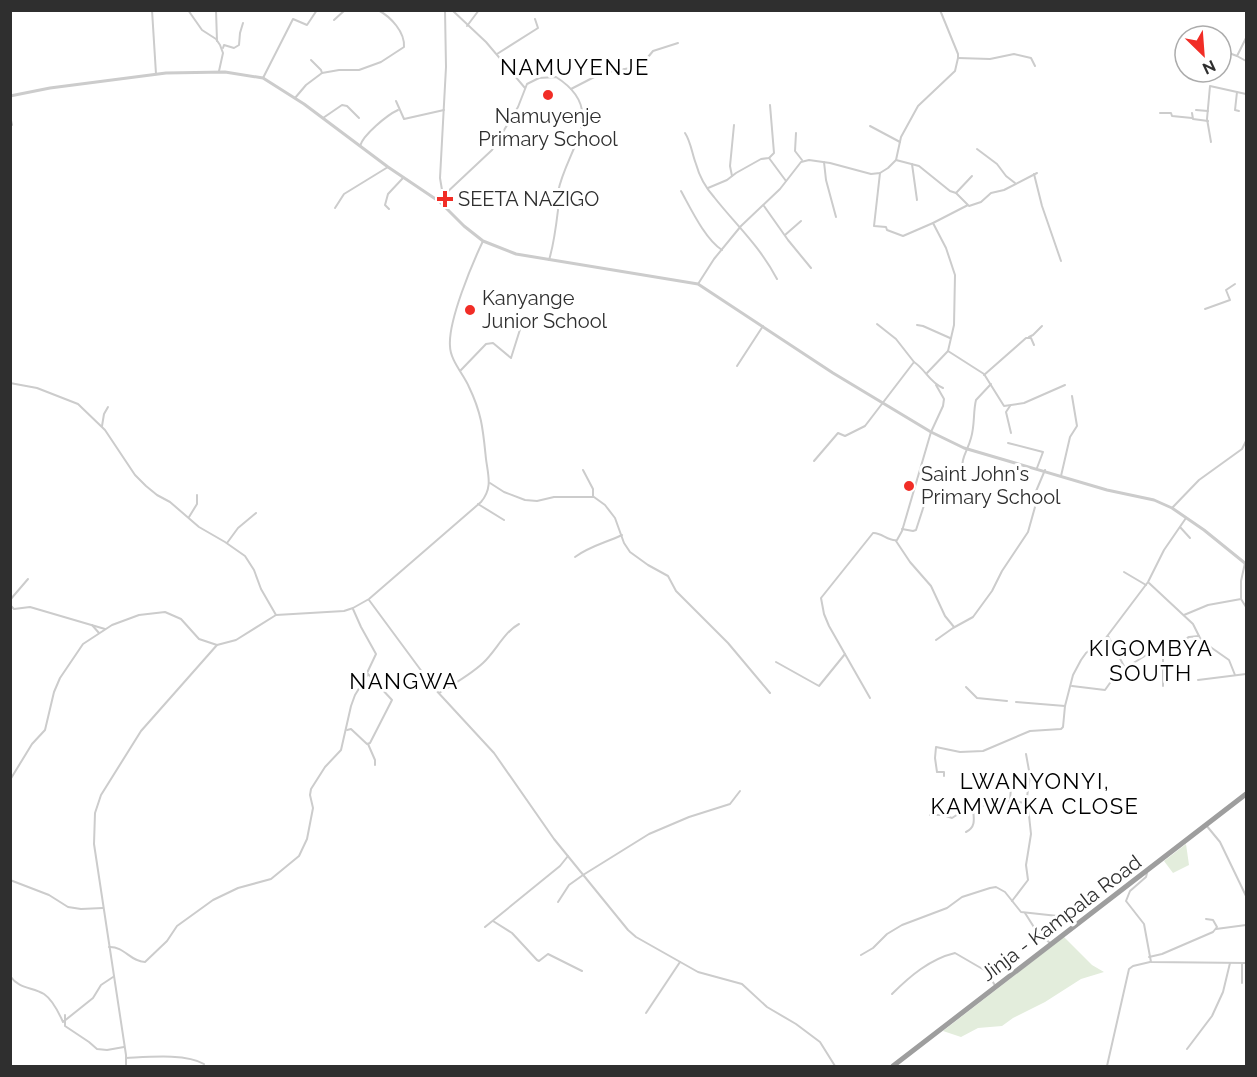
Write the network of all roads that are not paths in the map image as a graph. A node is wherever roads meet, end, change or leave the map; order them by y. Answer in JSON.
{"nodes":[{"id":1,"x":152,"y":10,"type":"edge"},
{"id":2,"x":188,"y":10,"type":"edge"},
{"id":3,"x":216,"y":10,"type":"edge"},
{"id":4,"x":316,"y":10,"type":"edge"},
{"id":5,"x":345,"y":10,"type":"edge"},
{"id":6,"x":378,"y":10,"type":"edge"},
{"id":7,"x":445,"y":10,"type":"edge"},
{"id":8,"x":452,"y":10,"type":"edge"},
{"id":9,"x":479,"y":10,"type":"edge"},
{"id":10,"x":940,"y":10,"type":"edge"},
{"id":11,"x":535,"y":19,"type":"dead end"},
{"id":12,"x":334,"y":20,"type":"dead end"},
{"id":13,"x":243,"y":23,"type":"dead end"},
{"id":14,"x":467,"y":26,"type":"junction"},
{"id":15,"x":1246,"y":38,"type":"edge"},
{"id":16,"x":217,"y":41,"type":"junction"},
{"id":17,"x":678,"y":43,"type":"dead end"},
{"id":18,"x":222,"y":51,"type":"junction"},
{"id":19,"x":497,"y":54,"type":"junction"},
{"id":20,"x":1233,"y":54,"type":"edge"},
{"id":21,"x":1237,"y":56,"type":"junction"},
{"id":22,"x":958,"y":58,"type":"junction"},
{"id":23,"x":311,"y":60,"type":"dead end"},
{"id":24,"x":1246,"y":62,"type":"edge"},
{"id":25,"x":1035,"y":66,"type":"dead end"},
{"id":26,"x":219,"y":71,"type":"junction"},
{"id":27,"x":322,"y":73,"type":"junction"},
{"id":28,"x":156,"y":74,"type":"junction"},
{"id":29,"x":263,"y":78,"type":"junction"},
{"id":30,"x":525,"y":88,"type":"junction"},
{"id":31,"x":571,"y":89,"type":"junction"},
{"id":32,"x":1237,"y":92,"type":"junction"},
{"id":33,"x":1246,"y":94,"type":"edge"},
{"id":34,"x":10,"y":96,"type":"edge"},
{"id":35,"x":295,"y":98,"type":"junction"},
{"id":36,"x":396,"y":101,"type":"dead end"},
{"id":37,"x":770,"y":105,"type":"dead end"},
{"id":38,"x":399,"y":110,"type":"junction"},
{"id":39,"x":444,"y":110,"type":"junction"},
{"id":40,"x":1196,"y":110,"type":"dead end"},
{"id":41,"x":1208,"y":111,"type":"junction"},
{"id":42,"x":1239,"y":111,"type":"dead end"},
{"id":43,"x":1160,"y":113,"type":"dead end"},
{"id":44,"x":1192,"y":113,"type":"dead end"},
{"id":45,"x":10,"y":116,"type":"edge"},
{"id":46,"x":323,"y":118,"type":"junction"},
{"id":47,"x":358,"y":118,"type":"dead end"},
{"id":48,"x":1192,"y":118,"type":"junction"},
{"id":49,"x":1208,"y":121,"type":"junction"},
{"id":50,"x":12,"y":125,"type":"dead end"},
{"id":51,"x":734,"y":125,"type":"dead end"},
{"id":52,"x":870,"y":126,"type":"dead end"},
{"id":53,"x":685,"y":133,"type":"dead end"},
{"id":54,"x":796,"y":133,"type":"dead end"},
{"id":55,"x":900,"y":142,"type":"junction"},
{"id":56,"x":1211,"y":142,"type":"dead end"},
{"id":57,"x":360,"y":146,"type":"junction"},
{"id":58,"x":977,"y":149,"type":"dead end"},
{"id":59,"x":769,"y":158,"type":"junction"},
{"id":60,"x":896,"y":159,"type":"junction"},
{"id":61,"x":803,"y":160,"type":"junction"},
{"id":62,"x":824,"y":162,"type":"junction"},
{"id":63,"x":912,"y":164,"type":"junction"},
{"id":64,"x":388,"y":167,"type":"junction"},
{"id":65,"x":880,"y":173,"type":"junction"},
{"id":66,"x":732,"y":176,"type":"junction"},
{"id":67,"x":972,"y":176,"type":"dead end"},
{"id":68,"x":403,"y":178,"type":"junction"},
{"id":69,"x":786,"y":181,"type":"junction"},
{"id":70,"x":1015,"y":183,"type":"junction"},
{"id":71,"x":708,"y":188,"type":"junction"},
{"id":72,"x":681,"y":191,"type":"dead end"},
{"id":73,"x":956,"y":193,"type":"junction"},
{"id":74,"x":443,"y":196,"type":"junction"},
{"id":75,"x":917,"y":200,"type":"dead end"},
{"id":76,"x":440,"y":202,"type":"junction"},
{"id":77,"x":764,"y":206,"type":"junction"},
{"id":78,"x":969,"y":206,"type":"junction"},
{"id":79,"x":335,"y":208,"type":"dead end"},
{"id":80,"x":389,"y":209,"type":"dead end"},
{"id":81,"x":836,"y":217,"type":"dead end"},
{"id":82,"x":801,"y":221,"type":"dead end"},
{"id":83,"x":933,"y":223,"type":"junction"},
{"id":84,"x":741,"y":226,"type":"junction"},
{"id":85,"x":785,"y":235,"type":"junction"},
{"id":86,"x":483,"y":241,"type":"junction"},
{"id":87,"x":722,"y":250,"type":"junction"},
{"id":88,"x":549,"y":260,"type":"junction"},
{"id":89,"x":1061,"y":261,"type":"dead end"},
{"id":90,"x":811,"y":268,"type":"dead end"},
{"id":91,"x":777,"y":279,"type":"dead end"},
{"id":92,"x":698,"y":284,"type":"junction"},
{"id":93,"x":1235,"y":284,"type":"dead end"},
{"id":94,"x":1205,"y":309,"type":"dead end"},
{"id":95,"x":523,"y":320,"type":"dead end"},
{"id":96,"x":877,"y":324,"type":"dead end"},
{"id":97,"x":917,"y":325,"type":"dead end"},
{"id":98,"x":764,"y":326,"type":"junction"},
{"id":99,"x":1042,"y":326,"type":"dead end"},
{"id":100,"x":1029,"y":337,"type":"junction"},
{"id":101,"x":950,"y":338,"type":"junction"},
{"id":102,"x":1034,"y":345,"type":"dead end"},
{"id":103,"x":948,"y":351,"type":"junction"},
{"id":104,"x":914,"y":362,"type":"junction"},
{"id":105,"x":737,"y":366,"type":"dead end"},
{"id":106,"x":461,"y":370,"type":"junction"},
{"id":107,"x":927,"y":374,"type":"junction"},
{"id":108,"x":984,"y":375,"type":"junction"},
{"id":109,"x":10,"y":383,"type":"edge"},
{"id":110,"x":991,"y":384,"type":"junction"},
{"id":111,"x":936,"y":385,"type":"junction"},
{"id":112,"x":1065,"y":385,"type":"dead end"},
{"id":113,"x":943,"y":388,"type":"dead end"},
{"id":114,"x":1072,"y":396,"type":"dead end"},
{"id":115,"x":883,"y":403,"type":"junction"},
{"id":116,"x":1010,"y":406,"type":"junction"},
{"id":117,"x":108,"y":407,"type":"dead end"},
{"id":118,"x":102,"y":426,"type":"junction"},
{"id":119,"x":931,"y":432,"type":"junction"},
{"id":120,"x":1011,"y":433,"type":"dead end"},
{"id":121,"x":1246,"y":441,"type":"edge"},
{"id":122,"x":1008,"y":442,"type":"dead end"},
{"id":123,"x":967,"y":448,"type":"junction"},
{"id":124,"x":814,"y":461,"type":"dead end"},
{"id":125,"x":1037,"y":468,"type":"junction"},
{"id":126,"x":583,"y":470,"type":"dead end"},
{"id":127,"x":1045,"y":470,"type":"junction"},
{"id":128,"x":962,"y":474,"type":"dead end"},
{"id":129,"x":1061,"y":476,"type":"junction"},
{"id":130,"x":489,"y":483,"type":"junction"},
{"id":131,"x":929,"y":490,"type":"dead end"},
{"id":132,"x":197,"y":495,"type":"dead end"},
{"id":133,"x":593,"y":497,"type":"junction"},
{"id":134,"x":478,"y":504,"type":"junction"},
{"id":135,"x":1172,"y":508,"type":"junction"},
{"id":136,"x":256,"y":513,"type":"dead end"},
{"id":137,"x":188,"y":518,"type":"junction"},
{"id":138,"x":1186,"y":519,"type":"junction"},
{"id":139,"x":504,"y":520,"type":"dead end"},
{"id":140,"x":1180,"y":527,"type":"junction"},
{"id":141,"x":902,"y":529,"type":"junction"},
{"id":142,"x":622,"y":535,"type":"junction"},
{"id":143,"x":1190,"y":538,"type":"dead end"},
{"id":144,"x":896,"y":541,"type":"junction"},
{"id":145,"x":227,"y":543,"type":"junction"},
{"id":146,"x":575,"y":557,"type":"dead end"},
{"id":147,"x":1246,"y":564,"type":"edge"},
{"id":148,"x":1124,"y":572,"type":"dead end"},
{"id":149,"x":28,"y":579,"type":"dead end"},
{"id":150,"x":1147,"y":584,"type":"junction"},
{"id":151,"x":369,"y":599,"type":"junction"},
{"id":152,"x":1241,"y":599,"type":"junction"},
{"id":153,"x":10,"y":600,"type":"edge"},
{"id":154,"x":10,"y":605,"type":"edge"},
{"id":155,"x":1246,"y":607,"type":"edge"},
{"id":156,"x":353,"y":608,"type":"junction"},
{"id":157,"x":276,"y":615,"type":"junction"},
{"id":158,"x":1184,"y":615,"type":"junction"},
{"id":159,"x":519,"y":624,"type":"dead end"},
{"id":160,"x":92,"y":625,"type":"junction"},
{"id":161,"x":954,"y":627,"type":"junction"},
{"id":162,"x":105,"y":629,"type":"junction"},
{"id":163,"x":99,"y":633,"type":"junction"},
{"id":164,"x":1108,"y":635,"type":"junction"},
{"id":165,"x":1199,"y":636,"type":"junction"},
{"id":166,"x":936,"y":640,"type":"dead end"},
{"id":167,"x":217,"y":645,"type":"junction"},
{"id":168,"x":1163,"y":648,"type":"junction"},
{"id":169,"x":845,"y":654,"type":"junction"},
{"id":170,"x":776,"y":662,"type":"dead end"},
{"id":171,"x":1125,"y":668,"type":"junction"},
{"id":172,"x":368,"y":674,"type":"junction"},
{"id":173,"x":1246,"y":674,"type":"edge"},
{"id":174,"x":1235,"y":675,"type":"junction"},
{"id":175,"x":1198,"y":680,"type":"dead end"},
{"id":176,"x":1072,"y":686,"type":"junction"},
{"id":177,"x":1163,"y":686,"type":"dead end"},
{"id":178,"x":966,"y":687,"type":"dead end"},
{"id":179,"x":439,"y":693,"type":"junction"},
{"id":180,"x":770,"y":693,"type":"dead end"},
{"id":181,"x":870,"y":698,"type":"dead end"},
{"id":182,"x":1007,"y":701,"type":"dead end"},
{"id":183,"x":1016,"y":702,"type":"dead end"},
{"id":184,"x":1065,"y":706,"type":"junction"},
{"id":185,"x":347,"y":730,"type":"junction"},
{"id":186,"x":368,"y":744,"type":"junction"},
{"id":187,"x":1026,"y":753,"type":"dead end"},
{"id":188,"x":375,"y":765,"type":"dead end"},
{"id":189,"x":944,"y":776,"type":"dead end"},
{"id":190,"x":10,"y":780,"type":"edge"},
{"id":191,"x":1011,"y":787,"type":"dead end"},
{"id":192,"x":740,"y":791,"type":"dead end"},
{"id":193,"x":1246,"y":794,"type":"edge"},
{"id":194,"x":1010,"y":801,"type":"junction"},
{"id":195,"x":1027,"y":803,"type":"junction"},
{"id":196,"x":973,"y":809,"type":"junction"},
{"id":197,"x":930,"y":815,"type":"dead end"},
{"id":198,"x":1206,"y":825,"type":"junction"},
{"id":199,"x":966,"y":832,"type":"dead end"},
{"id":200,"x":568,"y":856,"type":"junction"},
{"id":201,"x":1147,"y":871,"type":"junction"},
{"id":202,"x":583,"y":875,"type":"junction"},
{"id":203,"x":10,"y":880,"type":"edge"},
{"id":204,"x":1245,"y":889,"type":"edge"},
{"id":205,"x":1246,"y":896,"type":"edge"},
{"id":206,"x":1012,"y":901,"type":"junction"},
{"id":207,"x":558,"y":902,"type":"dead end"},
{"id":208,"x":104,"y":908,"type":"junction"},
{"id":209,"x":1025,"y":913,"type":"junction"},
{"id":210,"x":1206,"y":919,"type":"dead end"},
{"id":211,"x":493,"y":921,"type":"junction"},
{"id":212,"x":1246,"y":925,"type":"edge"},
{"id":213,"x":1074,"y":926,"type":"junction"},
{"id":214,"x":485,"y":927,"type":"dead end"},
{"id":215,"x":1216,"y":929,"type":"junction"},
{"id":216,"x":1051,"y":944,"type":"junction"},
{"id":217,"x":109,"y":947,"type":"junction"},
{"id":218,"x":861,"y":955,"type":"dead end"},
{"id":219,"x":1149,"y":957,"type":"junction"},
{"id":220,"x":680,"y":962,"type":"junction"},
{"id":221,"x":1151,"y":962,"type":"junction"},
{"id":222,"x":1230,"y":963,"type":"junction"},
{"id":223,"x":1244,"y":963,"type":"edge"},
{"id":224,"x":582,"y":971,"type":"dead end"},
{"id":225,"x":10,"y":976,"type":"edge"},
{"id":226,"x":113,"y":976,"type":"junction"},
{"id":227,"x":1242,"y":982,"type":"dead end"},
{"id":228,"x":996,"y":987,"type":"junction"},
{"id":229,"x":892,"y":994,"type":"dead end"},
{"id":230,"x":646,"y":1013,"type":"dead end"},
{"id":231,"x":65,"y":1015,"type":"dead end"},
{"id":232,"x":63,"y":1022,"type":"junction"},
{"id":233,"x":124,"y":1047,"type":"junction"},
{"id":234,"x":1187,"y":1049,"type":"dead end"},
{"id":235,"x":126,"y":1058,"type":"junction"},
{"id":236,"x":204,"y":1064,"type":"dead end"},
{"id":237,"x":126,"y":1066,"type":"edge"},
{"id":238,"x":835,"y":1066,"type":"edge"},
{"id":239,"x":893,"y":1066,"type":"edge"},
{"id":240,"x":1107,"y":1066,"type":"edge"}],
"edges":[{"from":1,"to":28,"type":"street"},
{"from":2,"to":16,"type":"street"},
{"from":3,"to":16,"type":"street"},
{"from":4,"to":29,"type":"street"},
{"from":5,"to":12,"type":"street"},
{"from":6,"to":27,"type":"street"},
{"from":7,"to":39,"type":"street"},
{"from":8,"to":14,"type":"street"},
{"from":9,"to":14,"type":"street"},
{"from":10,"to":22,"type":"street"},
{"from":11,"to":19,"type":"street"},
{"from":13,"to":18,"type":"street"},
{"from":14,"to":19,"type":"street"},
{"from":15,"to":21,"type":"street"},
{"from":16,"to":18,"type":"street"},
{"from":17,"to":31,"type":"street"},
{"from":18,"to":26,"type":"street"},
{"from":19,"to":30,"type":"street"},
{"from":20,"to":21,"type":"street"},
{"from":21,"to":24,"type":"street"},
{"from":22,"to":25,"type":"street"},
{"from":22,"to":55,"type":"street"},
{"from":23,"to":27,"type":"street"},
{"from":26,"to":28,"type":"street"},
{"from":26,"to":29,"type":"street"},
{"from":27,"to":35,"type":"street"},
{"from":28,"to":34,"type":"street"},
{"from":29,"to":35,"type":"street"},
{"from":30,"to":31,"type":"street"},
{"from":30,"to":74,"type":"street"},
{"from":31,"to":88,"type":"street"},
{"from":32,"to":33,"type":"street"},
{"from":32,"to":41,"type":"street"},
{"from":32,"to":42,"type":"street"},
{"from":35,"to":46,"type":"street"},
{"from":36,"to":38,"type":"street"},
{"from":37,"to":59,"type":"street"},
{"from":38,"to":39,"type":"street"},
{"from":38,"to":57,"type":"street"},
{"from":39,"to":74,"type":"street"},
{"from":40,"to":41,"type":"street"},
{"from":41,"to":49,"type":"street"},
{"from":43,"to":48,"type":"street"},
{"from":44,"to":48,"type":"street"},
{"from":45,"to":50,"type":"street"},
{"from":46,"to":47,"type":"street"},
{"from":46,"to":57,"type":"street"},
{"from":48,"to":49,"type":"street"},
{"from":49,"to":56,"type":"street"},
{"from":51,"to":66,"type":"street"},
{"from":52,"to":55,"type":"street"},
{"from":53,"to":71,"type":"street"},
{"from":54,"to":61,"type":"street"},
{"from":55,"to":60,"type":"street"},
{"from":57,"to":64,"type":"street"},
{"from":58,"to":70,"type":"street"},
{"from":59,"to":66,"type":"street"},
{"from":59,"to":69,"type":"street"},
{"from":60,"to":63,"type":"street"},
{"from":60,"to":65,"type":"street"},
{"from":61,"to":62,"type":"street"},
{"from":61,"to":69,"type":"street"},
{"from":62,"to":65,"type":"street"},
{"from":62,"to":81,"type":"street"},
{"from":63,"to":73,"type":"street"},
{"from":63,"to":75,"type":"street"},
{"from":64,"to":68,"type":"street"},
{"from":64,"to":79,"type":"street"},
{"from":65,"to":83,"type":"street"},
{"from":66,"to":71,"type":"street"},
{"from":67,"to":73,"type":"street"},
{"from":68,"to":76,"type":"street"},
{"from":68,"to":80,"type":"street"},
{"from":69,"to":77,"type":"street"},
{"from":70,"to":78,"type":"street"},
{"from":70,"to":89,"type":"street"},
{"from":71,"to":84,"type":"street"},
{"from":72,"to":87,"type":"street"},
{"from":73,"to":78,"type":"street"},
{"from":74,"to":76,"type":"street"},
{"from":76,"to":86,"type":"street"},
{"from":77,"to":84,"type":"street"},
{"from":77,"to":85,"type":"street"},
{"from":78,"to":83,"type":"street"},
{"from":82,"to":85,"type":"street"},
{"from":83,"to":101,"type":"street"},
{"from":84,"to":87,"type":"street"},
{"from":84,"to":91,"type":"street"},
{"from":85,"to":90,"type":"street"},
{"from":86,"to":88,"type":"street"},
{"from":86,"to":106,"type":"street"},
{"from":87,"to":92,"type":"street"},
{"from":88,"to":92,"type":"street"},
{"from":92,"to":98,"type":"street"},
{"from":93,"to":94,"type":"street"},
{"from":95,"to":106,"type":"street"},
{"from":96,"to":104,"type":"street"},
{"from":97,"to":101,"type":"street"},
{"from":98,"to":105,"type":"street"},
{"from":98,"to":115,"type":"street"},
{"from":99,"to":100,"type":"street"},
{"from":100,"to":102,"type":"street"},
{"from":100,"to":108,"type":"street"},
{"from":101,"to":103,"type":"street"},
{"from":103,"to":107,"type":"street"},
{"from":103,"to":108,"type":"street"},
{"from":104,"to":107,"type":"street"},
{"from":104,"to":115,"type":"street"},
{"from":106,"to":130,"type":"street"},
{"from":107,"to":111,"type":"street"},
{"from":108,"to":110,"type":"street"},
{"from":109,"to":118,"type":"street"},
{"from":110,"to":116,"type":"street"},
{"from":110,"to":123,"type":"street"},
{"from":111,"to":113,"type":"street"},
{"from":111,"to":119,"type":"street"},
{"from":112,"to":116,"type":"street"},
{"from":114,"to":129,"type":"street"},
{"from":115,"to":119,"type":"street"},
{"from":115,"to":124,"type":"street"},
{"from":116,"to":120,"type":"street"},
{"from":117,"to":118,"type":"street"},
{"from":118,"to":137,"type":"street"},
{"from":119,"to":123,"type":"street"},
{"from":119,"to":141,"type":"street"},
{"from":121,"to":135,"type":"street"},
{"from":122,"to":125,"type":"street"},
{"from":123,"to":125,"type":"street"},
{"from":123,"to":128,"type":"street"},
{"from":125,"to":127,"type":"street"},
{"from":126,"to":133,"type":"street"},
{"from":127,"to":129,"type":"street"},
{"from":127,"to":161,"type":"street"},
{"from":129,"to":135,"type":"street"},
{"from":130,"to":133,"type":"street"},
{"from":130,"to":134,"type":"street"},
{"from":131,"to":141,"type":"street"},
{"from":132,"to":137,"type":"street"},
{"from":133,"to":142,"type":"street"},
{"from":134,"to":139,"type":"street"},
{"from":134,"to":151,"type":"street"},
{"from":135,"to":138,"type":"street"},
{"from":136,"to":145,"type":"street"},
{"from":137,"to":145,"type":"street"},
{"from":138,"to":140,"type":"street"},
{"from":138,"to":147,"type":"street"},
{"from":140,"to":143,"type":"street"},
{"from":140,"to":150,"type":"street"},
{"from":141,"to":144,"type":"street"},
{"from":142,"to":146,"type":"street"},
{"from":142,"to":180,"type":"street"},
{"from":144,"to":161,"type":"street"},
{"from":144,"to":169,"type":"street"},
{"from":145,"to":157,"type":"street"},
{"from":147,"to":152,"type":"street"},
{"from":148,"to":150,"type":"street"},
{"from":149,"to":153,"type":"street"},
{"from":150,"to":158,"type":"street"},
{"from":150,"to":164,"type":"street"},
{"from":151,"to":156,"type":"street"},
{"from":151,"to":179,"type":"street"},
{"from":152,"to":155,"type":"street"},
{"from":152,"to":158,"type":"street"},
{"from":154,"to":160,"type":"street"},
{"from":156,"to":157,"type":"street"},
{"from":156,"to":172,"type":"street"},
{"from":157,"to":167,"type":"street"},
{"from":158,"to":165,"type":"street"},
{"from":159,"to":179,"type":"street"},
{"from":160,"to":162,"type":"street"},
{"from":160,"to":163,"type":"street"},
{"from":161,"to":166,"type":"street"},
{"from":162,"to":163,"type":"street"},
{"from":162,"to":167,"type":"street"},
{"from":163,"to":190,"type":"street"},
{"from":164,"to":171,"type":"street"},
{"from":164,"to":176,"type":"street"},
{"from":165,"to":168,"type":"street"},
{"from":165,"to":174,"type":"street"},
{"from":167,"to":208,"type":"street"},
{"from":168,"to":171,"type":"street"},
{"from":168,"to":177,"type":"street"},
{"from":169,"to":170,"type":"street"},
{"from":169,"to":181,"type":"street"},
{"from":171,"to":176,"type":"street"},
{"from":172,"to":185,"type":"street"},
{"from":172,"to":186,"type":"street"},
{"from":173,"to":174,"type":"street"},
{"from":174,"to":175,"type":"street"},
{"from":176,"to":184,"type":"street"},
{"from":178,"to":182,"type":"street"},
{"from":179,"to":200,"type":"street"},
{"from":183,"to":184,"type":"street"},
{"from":184,"to":189,"type":"street"},
{"from":185,"to":186,"type":"street"},
{"from":185,"to":217,"type":"street"},
{"from":186,"to":188,"type":"street"},
{"from":187,"to":195,"type":"street"},
{"from":191,"to":194,"type":"street"},
{"from":192,"to":202,"type":"street"},
{"from":193,"to":198,"type":"highway","name":"Jinja - Kampala Road"},
{"from":194,"to":195,"type":"street"},
{"from":194,"to":196,"type":"street"},
{"from":195,"to":206,"type":"street"},
{"from":196,"to":197,"type":"street"},
{"from":196,"to":199,"type":"street"},
{"from":198,"to":201,"type":"highway","name":"Jinja - Kampala Road"},
{"from":198,"to":204,"type":"street"},
{"from":200,"to":202,"type":"street"},
{"from":200,"to":211,"type":"street"},
{"from":201,"to":213,"type":"highway","name":"Jinja - Kampala Road"},
{"from":201,"to":219,"type":"street"},
{"from":202,"to":207,"type":"street"},
{"from":202,"to":220,"type":"street"},
{"from":203,"to":208,"type":"street"},
{"from":204,"to":205,"type":"street"},
{"from":206,"to":209,"type":"street"},
{"from":206,"to":218,"type":"street"},
{"from":208,"to":217,"type":"street"},
{"from":209,"to":213,"type":"street"},
{"from":209,"to":216,"type":"street"},
{"from":210,"to":215,"type":"street"},
{"from":211,"to":214,"type":"street"},
{"from":211,"to":224,"type":"street"},
{"from":212,"to":215,"type":"street"},
{"from":213,"to":216,"type":"highway","name":"Jinja - Kampala Road"},
{"from":215,"to":219,"type":"street"},
{"from":216,"to":228,"type":"highway","name":"Jinja - Kampala Road"},
{"from":217,"to":226,"type":"street"},
{"from":219,"to":221,"type":"street"},
{"from":220,"to":230,"type":"street"},
{"from":220,"to":238,"type":"street"},
{"from":221,"to":222,"type":"street"},
{"from":221,"to":240,"type":"street"},
{"from":222,"to":223,"type":"street"},
{"from":222,"to":234,"type":"street"},
{"from":223,"to":227,"type":"street"},
{"from":225,"to":232,"type":"street"},
{"from":226,"to":232,"type":"street"},
{"from":226,"to":233,"type":"street"},
{"from":228,"to":229,"type":"street"},
{"from":228,"to":239,"type":"highway","name":"Jinja - Kampala Road"},
{"from":231,"to":232,"type":"street"},
{"from":232,"to":233,"type":"street"},
{"from":233,"to":235,"type":"street"},
{"from":235,"to":236,"type":"street"},
{"from":235,"to":237,"type":"street"}]}
